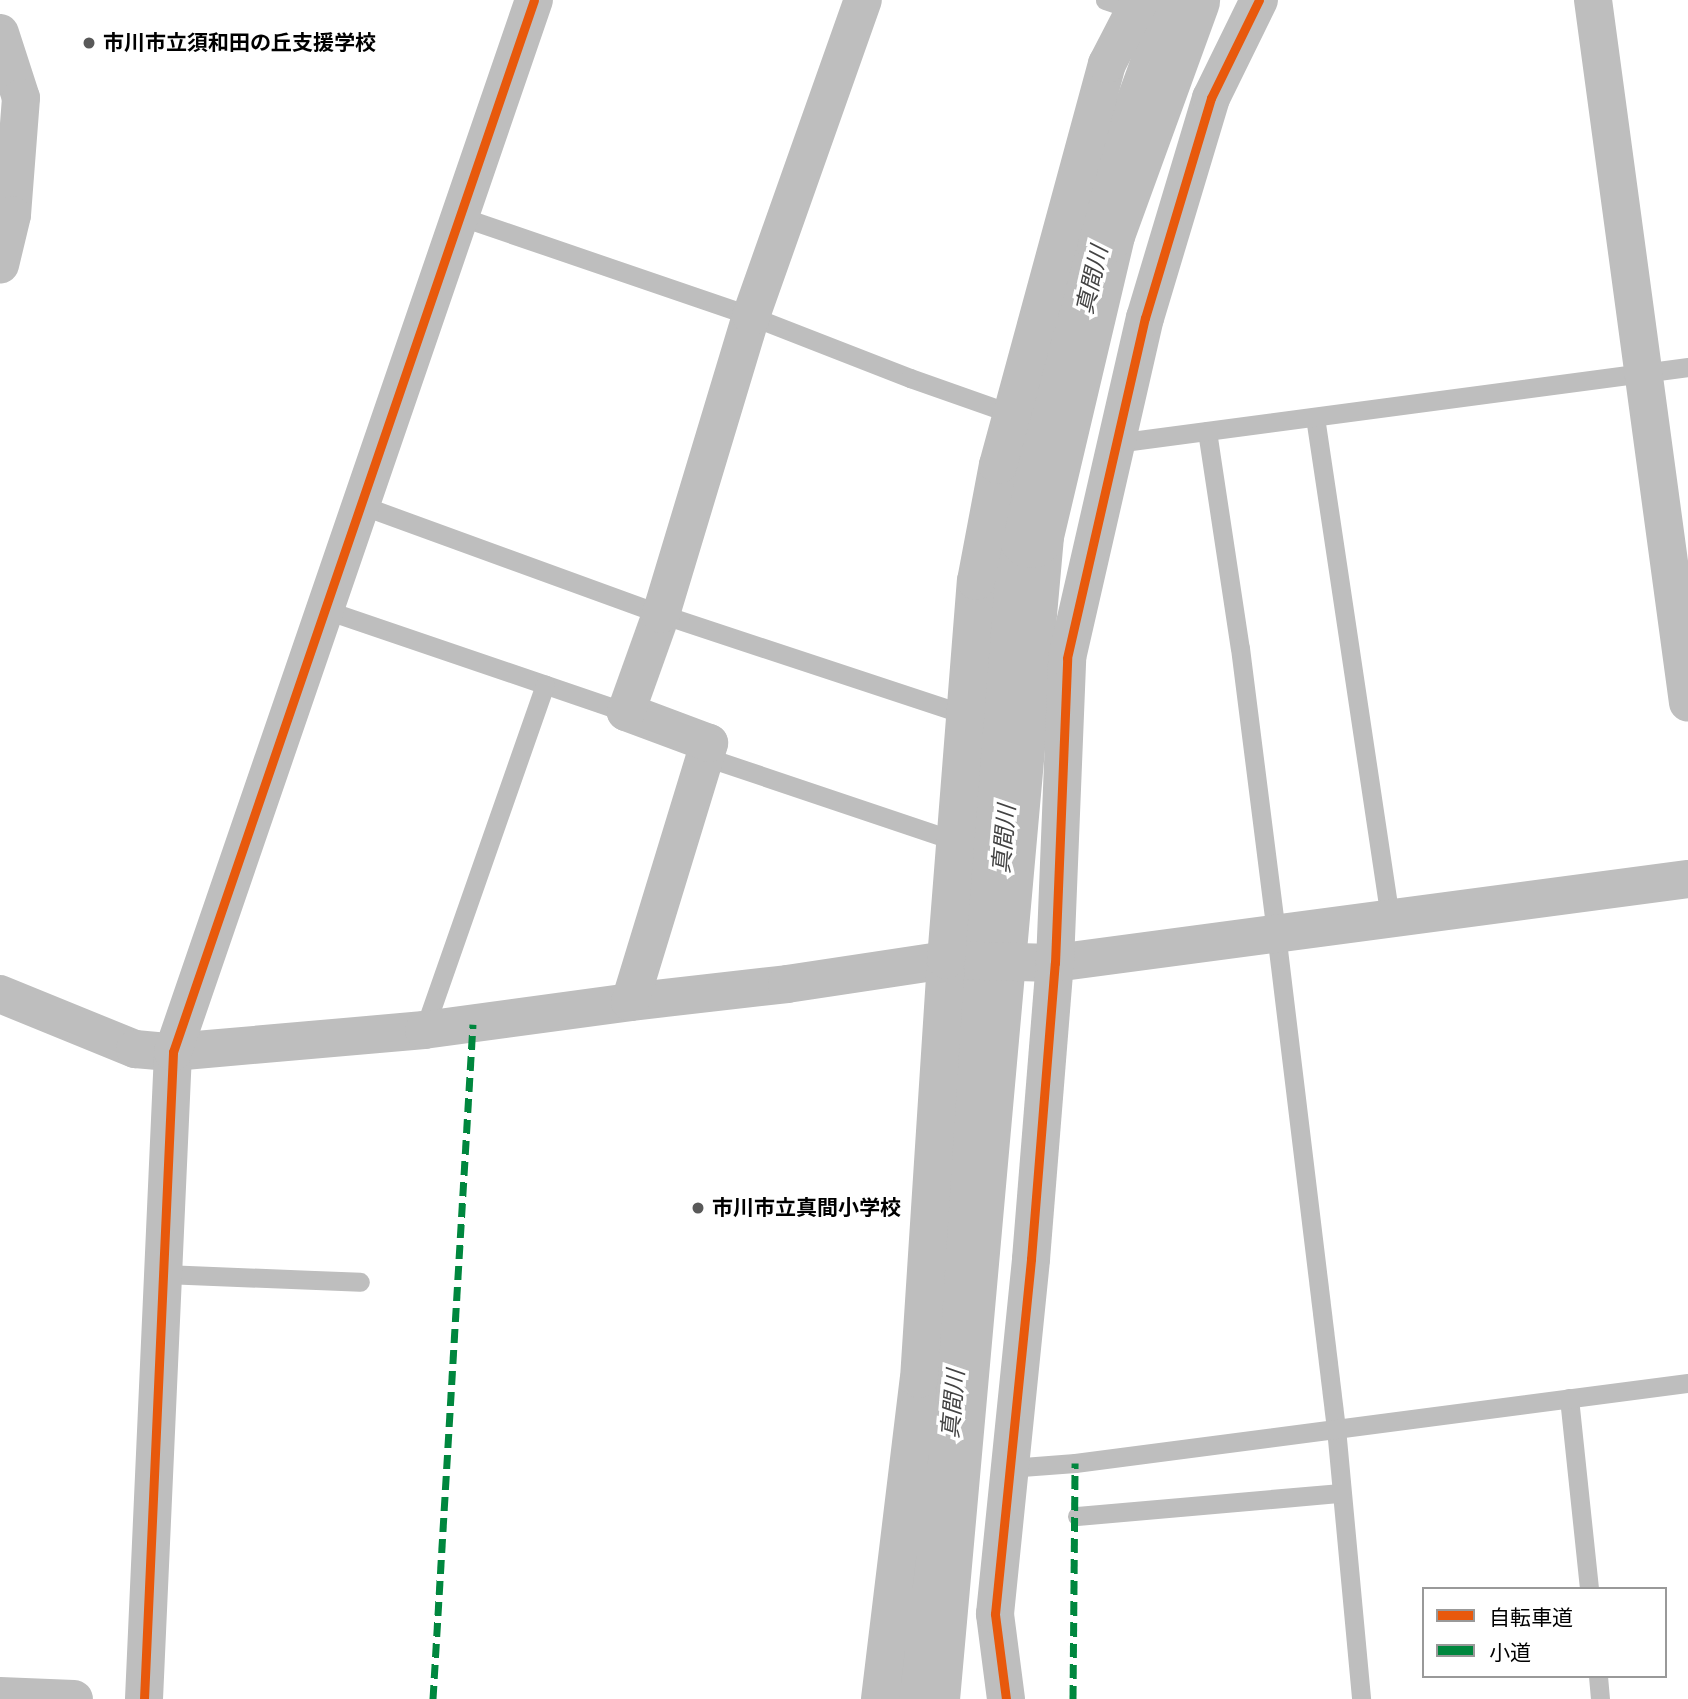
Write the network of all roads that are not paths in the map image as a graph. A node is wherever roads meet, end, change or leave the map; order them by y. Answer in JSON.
{"nodes":[{"id":1,"x":534,"y":0,"type":"edge"},
{"id":2,"x":863,"y":0,"type":"edge"},
{"id":3,"x":1259,"y":0,"type":"edge"},
{"id":4,"x":1593,"y":0,"type":"edge"},
{"id":5,"x":1126,"y":3,"type":"edge"},
{"id":6,"x":0,"y":33,"type":"edge"},
{"id":7,"x":459,"y":216,"type":"junction"},
{"id":8,"x":0,"y":265,"type":"edge"},
{"id":9,"x":751,"y":316,"type":"junction"},
{"id":10,"x":1688,"y":367,"type":"edge"},
{"id":11,"x":1646,"y":373,"type":"junction"},
{"id":12,"x":1012,"y":414,"type":"junction"},
{"id":13,"x":1315,"y":417,"type":"junction"},
{"id":14,"x":1207,"y":431,"type":"junction"},
{"id":15,"x":1116,"y":443,"type":"junction"},
{"id":16,"x":361,"y":505,"type":"junction"},
{"id":17,"x":326,"y":610,"type":"junction"},
{"id":18,"x":661,"y":614,"type":"junction"},
{"id":19,"x":545,"y":685,"type":"junction"},
{"id":20,"x":1688,"y":703,"type":"edge"},
{"id":21,"x":626,"y":712,"type":"junction"},
{"id":22,"x":965,"y":715,"type":"junction"},
{"id":23,"x":706,"y":757,"type":"junction"},
{"id":24,"x":956,"y":841,"type":"junction"},
{"id":25,"x":1688,"y":879,"type":"edge"},
{"id":26,"x":1390,"y":918,"type":"junction"},
{"id":27,"x":1276,"y":933,"type":"junction"},
{"id":28,"x":946,"y":960,"type":"junction"},
{"id":29,"x":1055,"y":963,"type":"junction"},
{"id":30,"x":0,"y":994,"type":"edge"},
{"id":31,"x":630,"y":1002,"type":"junction"},
{"id":32,"x":424,"y":1030,"type":"junction"},
{"id":33,"x":173,"y":1052,"type":"junction"},
{"id":34,"x":163,"y":1274,"type":"junction"},
{"id":35,"x":360,"y":1282,"type":"dead end"},
{"id":36,"x":1688,"y":1383,"type":"edge"},
{"id":37,"x":1569,"y":1398,"type":"junction"},
{"id":38,"x":1336,"y":1428,"type":"junction"},
{"id":39,"x":1010,"y":1468,"type":"junction"},
{"id":40,"x":1341,"y":1493,"type":"junction"},
{"id":41,"x":1077,"y":1516,"type":"dead end"},
{"id":42,"x":1589,"y":1587,"type":"edge"},
{"id":43,"x":1598,"y":1678,"type":"edge"},
{"id":44,"x":0,"y":1696,"type":"edge"},
{"id":45,"x":74,"y":1699,"type":"edge"},
{"id":46,"x":144,"y":1699,"type":"edge"},
{"id":47,"x":880,"y":1699,"type":"edge"},
{"id":48,"x":1006,"y":1699,"type":"edge"},
{"id":49,"x":1361,"y":1699,"type":"edge"},
{"id":50,"x":1600,"y":1699,"type":"edge"}],
"edges":[{"from":1,"to":7,"type":"street"},
{"from":2,"to":9,"type":"street"},
{"from":3,"to":15,"type":"street"},
{"from":4,"to":11,"type":"street"},
{"from":5,"to":12,"type":"street"},
{"from":6,"to":8,"type":"street"},
{"from":7,"to":9,"type":"lane"},
{"from":7,"to":16,"type":"street"},
{"from":9,"to":12,"type":"lane"},
{"from":9,"to":18,"type":"street"},
{"from":10,"to":11,"type":"lane"},
{"from":11,"to":13,"type":"lane"},
{"from":11,"to":20,"type":"street"},
{"from":12,"to":22,"type":"street"},
{"from":13,"to":14,"type":"lane"},
{"from":13,"to":26,"type":"lane"},
{"from":14,"to":15,"type":"lane"},
{"from":14,"to":27,"type":"lane"},
{"from":15,"to":29,"type":"street"},
{"from":16,"to":17,"type":"street"},
{"from":16,"to":18,"type":"lane"},
{"from":17,"to":19,"type":"lane"},
{"from":17,"to":33,"type":"street"},
{"from":18,"to":21,"type":"street"},
{"from":18,"to":22,"type":"lane"},
{"from":19,"to":21,"type":"lane"},
{"from":19,"to":32,"type":"lane"},
{"from":21,"to":23,"type":"street"},
{"from":22,"to":24,"type":"street"},
{"from":23,"to":24,"type":"lane"},
{"from":23,"to":31,"type":"street"},
{"from":24,"to":28,"type":"street"},
{"from":25,"to":26,"type":"street"},
{"from":26,"to":27,"type":"street"},
{"from":27,"to":29,"type":"street"},
{"from":27,"to":38,"type":"lane"},
{"from":28,"to":29,"type":"street"},
{"from":28,"to":31,"type":"street"},
{"from":28,"to":47,"type":"street"},
{"from":29,"to":39,"type":"street"},
{"from":30,"to":33,"type":"street"},
{"from":31,"to":32,"type":"street"},
{"from":32,"to":33,"type":"street"},
{"from":33,"to":34,"type":"street"},
{"from":34,"to":35,"type":"lane"},
{"from":34,"to":46,"type":"street"},
{"from":36,"to":37,"type":"lane"},
{"from":37,"to":38,"type":"lane"},
{"from":37,"to":42,"type":"lane"},
{"from":38,"to":39,"type":"lane"},
{"from":38,"to":40,"type":"lane"},
{"from":39,"to":48,"type":"street"},
{"from":40,"to":41,"type":"lane"},
{"from":40,"to":49,"type":"lane"},
{"from":43,"to":50,"type":"lane"},
{"from":44,"to":45,"type":"street"}]}
